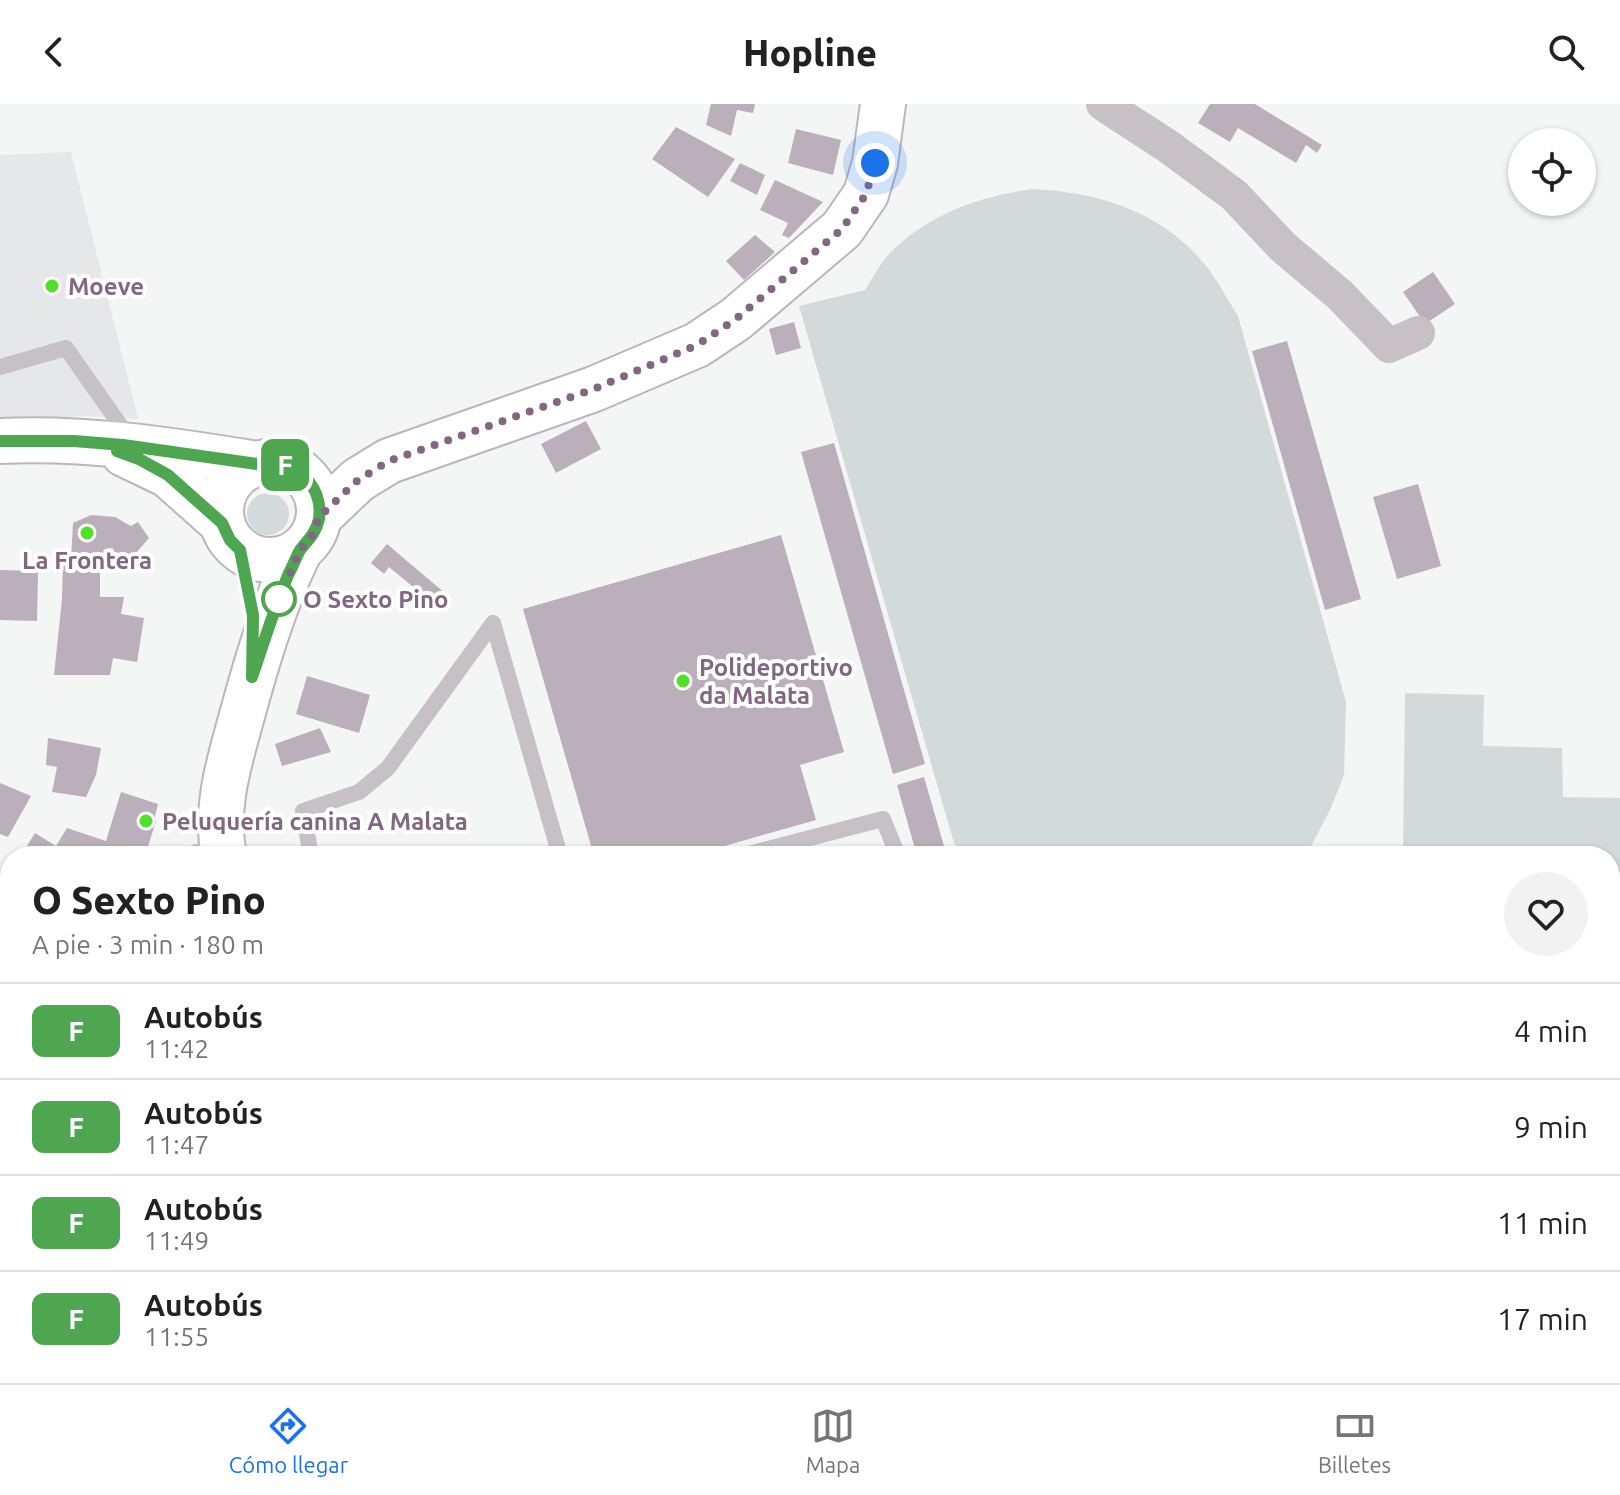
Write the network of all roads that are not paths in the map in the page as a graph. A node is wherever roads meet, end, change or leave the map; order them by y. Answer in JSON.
{"nodes":[{"id":1,"x":883,"y":104,"type":"edge"},
{"id":2,"x":1103,"y":104,"type":"edge"},
{"id":3,"x":1418,"y":333,"type":"dead end"},
{"id":4,"x":0,"y":367,"type":"edge"},
{"id":5,"x":0,"y":441,"type":"edge"},
{"id":6,"x":116,"y":445,"type":"junction"},
{"id":7,"x":389,"y":461,"type":"junction"},
{"id":8,"x":275,"y":466,"type":"junction"},
{"id":9,"x":310,"y":534,"type":"junction"},
{"id":10,"x":231,"y":537,"type":"junction"},
{"id":11,"x":252,"y":677,"type":"junction"},
{"id":12,"x":214,"y":846,"type":"edge"},
{"id":13,"x":309,"y":846,"type":"edge"},
{"id":14,"x":557,"y":846,"type":"edge"},
{"id":15,"x":779,"y":846,"type":"edge"},
{"id":16,"x":894,"y":846,"type":"edge"}],
"edges":[{"from":1,"to":7,"type":"main road"},
{"from":2,"to":3,"type":"street"},
{"from":4,"to":6,"type":"lane"},
{"from":5,"to":6,"type":"main road"},
{"from":6,"to":8,"type":"main road"},
{"from":6,"to":10,"type":"main road"},
{"from":7,"to":8,"type":"main road"},
{"from":7,"to":9,"type":"main road"},
{"from":8,"to":9,"type":"main road"},
{"from":8,"to":10,"type":"main road"},
{"from":9,"to":10,"type":"main road"},
{"from":9,"to":11,"type":"main road"},
{"from":10,"to":11,"type":"main road"},
{"from":11,"to":12,"type":"main road"},
{"from":13,"to":14,"type":"lane"},
{"from":15,"to":16,"type":"lane"}]}
